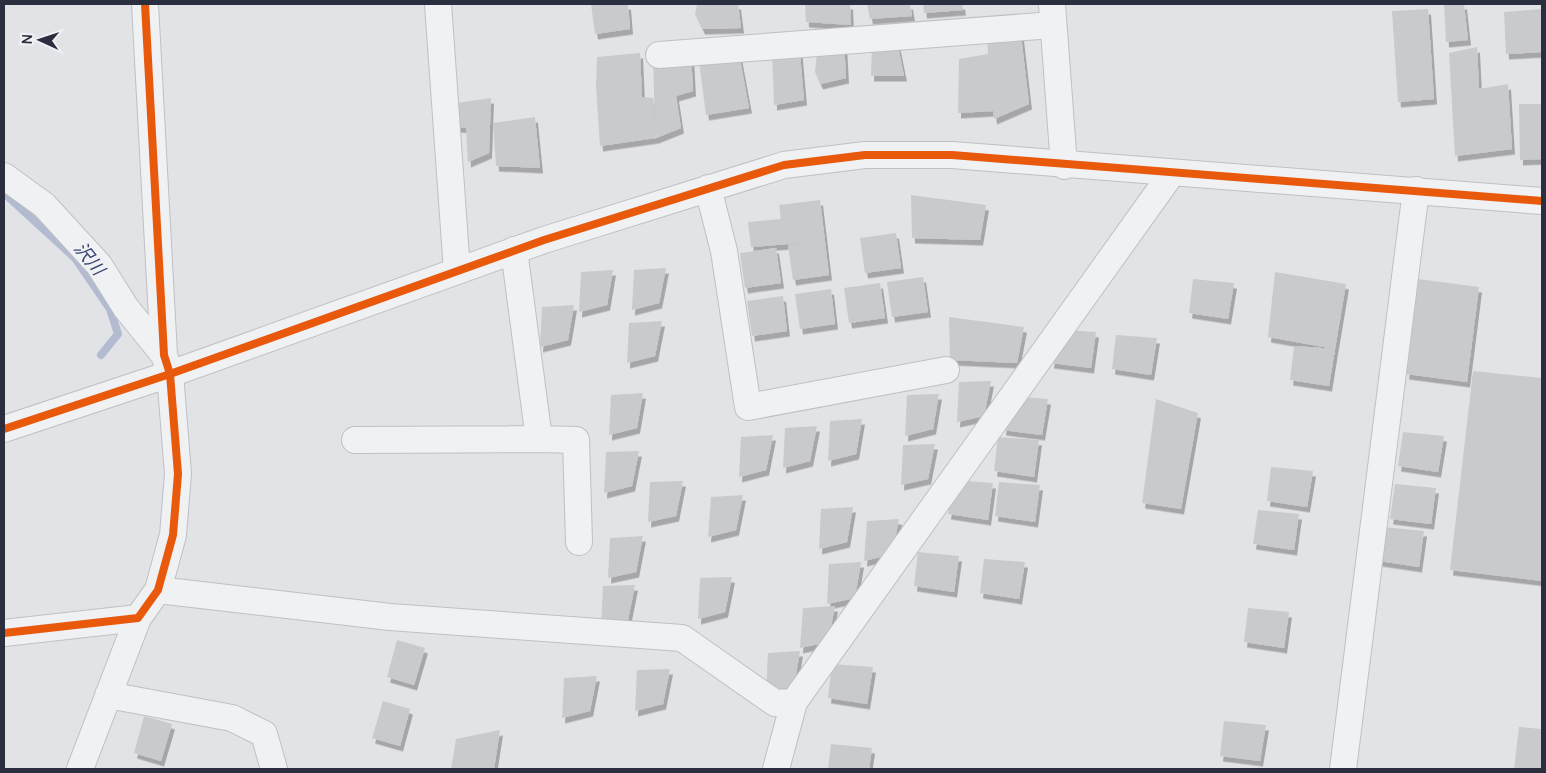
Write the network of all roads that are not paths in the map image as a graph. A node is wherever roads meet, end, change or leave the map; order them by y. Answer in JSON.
{"nodes":[{"id":1,"x":145,"y":4,"type":"edge"},
{"id":2,"x":438,"y":4,"type":"edge"},
{"id":3,"x":1052,"y":14,"type":"edge"},
{"id":4,"x":659,"y":55,"type":"dead end"},
{"id":5,"x":1064,"y":166,"type":"junction"},
{"id":6,"x":1172,"y":173,"type":"junction"},
{"id":7,"x":4,"y":176,"type":"edge"},
{"id":8,"x":708,"y":188,"type":"junction"},
{"id":9,"x":1416,"y":190,"type":"junction"},
{"id":10,"x":1542,"y":201,"type":"edge"},
{"id":11,"x":514,"y":250,"type":"junction"},
{"id":12,"x":457,"y":271,"type":"junction"},
{"id":13,"x":167,"y":364,"type":"junction"},
{"id":14,"x":946,"y":370,"type":"dead end"},
{"id":15,"x":4,"y":429,"type":"edge"},
{"id":16,"x":539,"y":439,"type":"junction"},
{"id":17,"x":355,"y":440,"type":"dead end"},
{"id":18,"x":579,"y":542,"type":"dead end"},
{"id":19,"x":158,"y":590,"type":"junction"},
{"id":20,"x":138,"y":618,"type":"junction"},
{"id":21,"x":4,"y":633,"type":"edge"},
{"id":22,"x":108,"y":695,"type":"junction"},
{"id":23,"x":794,"y":702,"type":"junction"},
{"id":24,"x":80,"y":769,"type":"edge"},
{"id":25,"x":274,"y":769,"type":"edge"},
{"id":26,"x":776,"y":769,"type":"edge"},
{"id":27,"x":1343,"y":769,"type":"edge"}],
"edges":[{"from":1,"to":13,"type":"street"},
{"from":2,"to":12,"type":"street"},
{"from":3,"to":4,"type":"street"},
{"from":3,"to":5,"type":"street"},
{"from":5,"to":6,"type":"street"},
{"from":5,"to":8,"type":"street"},
{"from":6,"to":9,"type":"street"},
{"from":6,"to":23,"type":"street"},
{"from":7,"to":13,"type":"street"},
{"from":8,"to":11,"type":"street"},
{"from":8,"to":14,"type":"street"},
{"from":9,"to":10,"type":"street"},
{"from":9,"to":27,"type":"street"},
{"from":11,"to":12,"type":"street"},
{"from":11,"to":16,"type":"street"},
{"from":12,"to":13,"type":"street"},
{"from":13,"to":15,"type":"street"},
{"from":13,"to":19,"type":"street"},
{"from":16,"to":17,"type":"street"},
{"from":16,"to":18,"type":"street"},
{"from":19,"to":20,"type":"street"},
{"from":19,"to":23,"type":"street"},
{"from":20,"to":21,"type":"street"},
{"from":20,"to":22,"type":"street"},
{"from":22,"to":24,"type":"street"},
{"from":22,"to":25,"type":"street"},
{"from":23,"to":26,"type":"street"}]}
